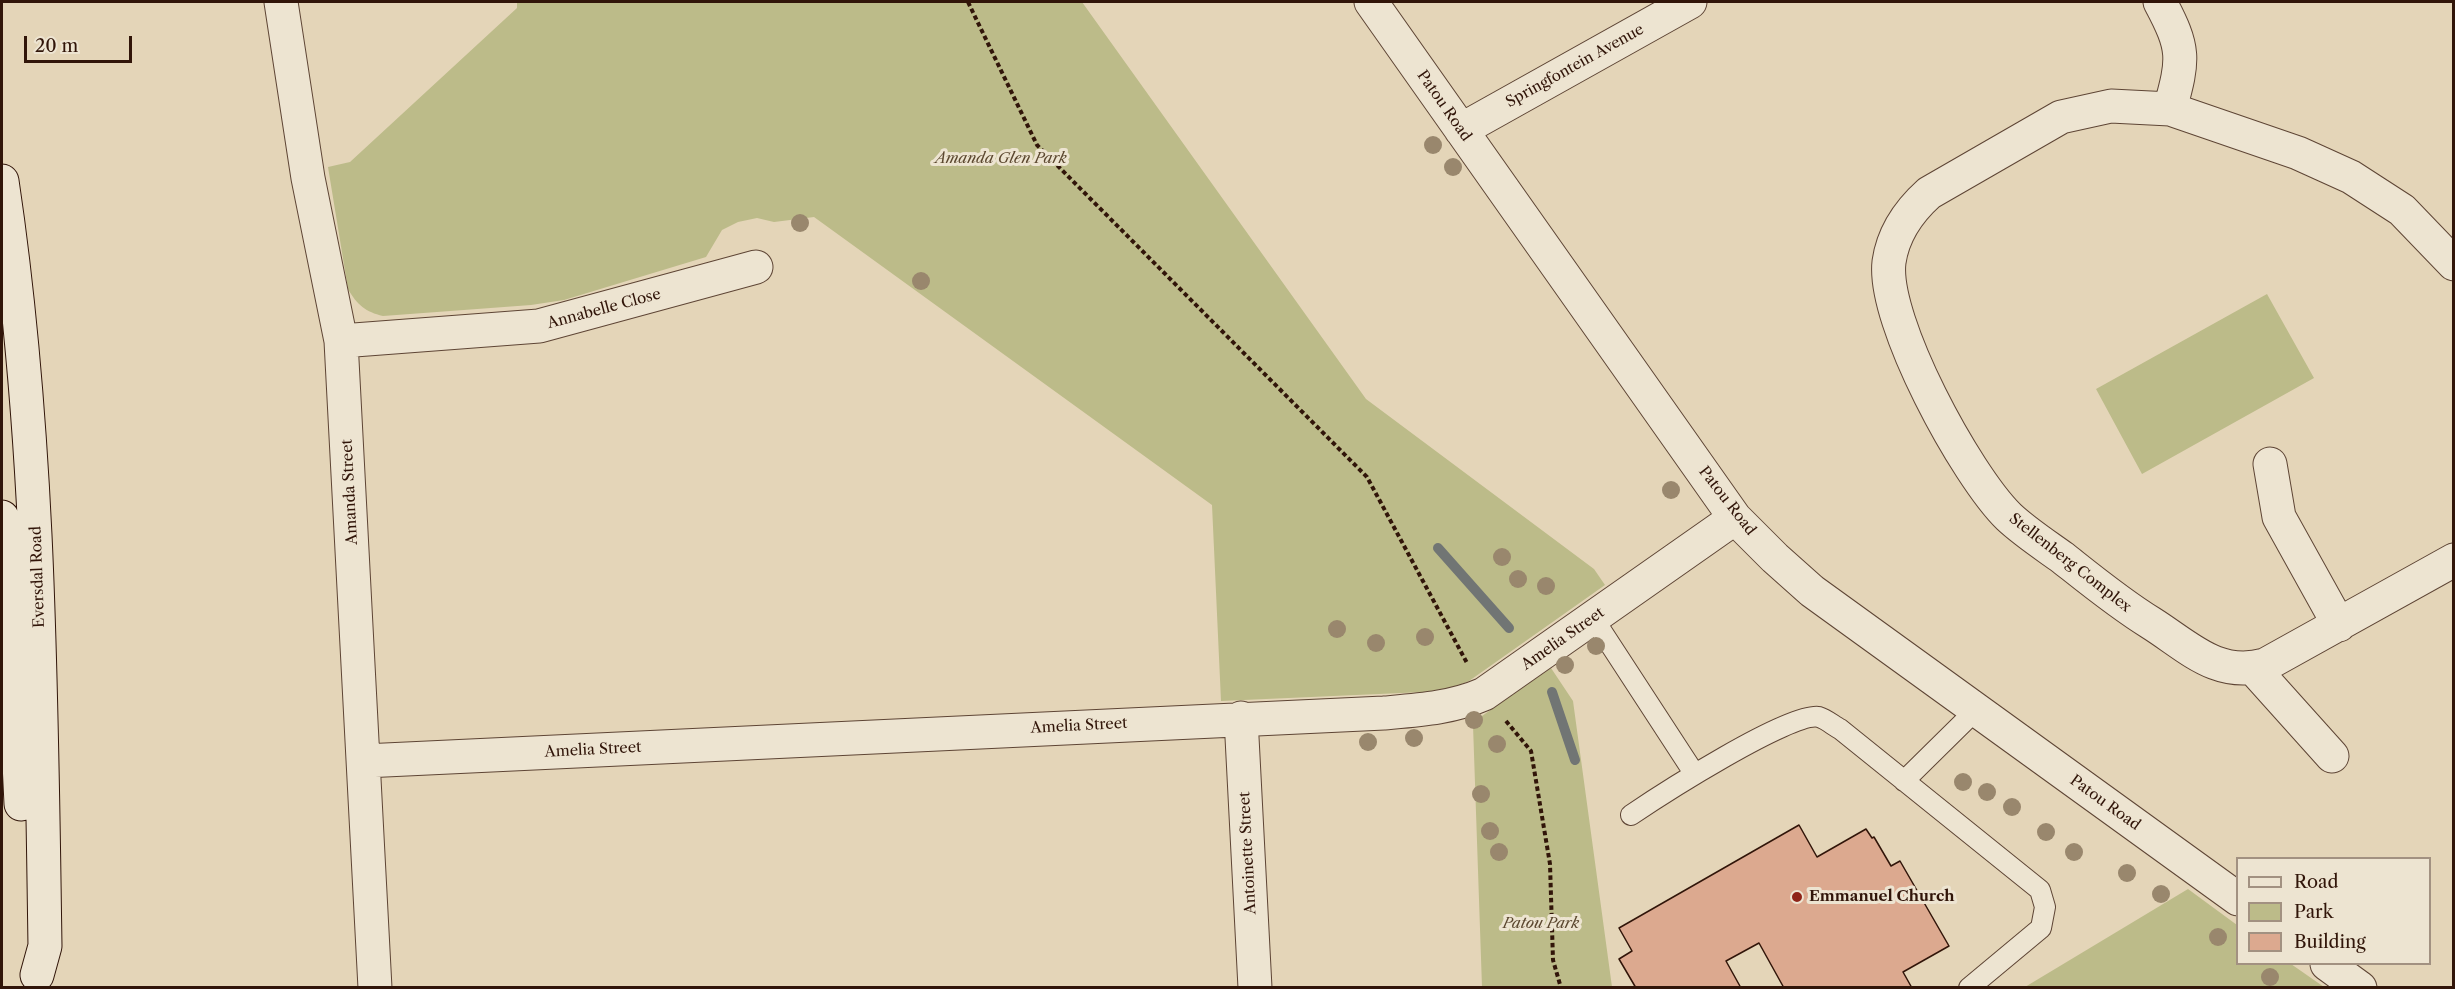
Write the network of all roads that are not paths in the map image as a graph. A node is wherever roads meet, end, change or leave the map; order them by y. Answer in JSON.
{"nodes":[{"id":1,"x":280,"y":2,"type":"edge"},
{"id":2,"x":1371,"y":2,"type":"edge"},
{"id":3,"x":1690,"y":2,"type":"edge"},
{"id":4,"x":2160,"y":2,"type":"edge"},
{"id":5,"x":2170,"y":109,"type":"junction"},
{"id":6,"x":1461,"y":130,"type":"junction"},
{"id":7,"x":2,"y":181,"type":"edge"},
{"id":8,"x":2454,"y":264,"type":"edge"},
{"id":9,"x":756,"y":267,"type":"dead end"},
{"id":10,"x":341,"y":341,"type":"junction"},
{"id":11,"x":2270,"y":464,"type":"dead end"},
{"id":12,"x":2,"y":517,"type":"edge"},
{"id":13,"x":1735,"y":518,"type":"junction"},
{"id":14,"x":2454,"y":560,"type":"edge"},
{"id":15,"x":1593,"y":618,"type":"junction"},
{"id":16,"x":2338,"y":625,"type":"junction"},
{"id":17,"x":2253,"y":668,"type":"junction"},
{"id":18,"x":1976,"y":710,"type":"junction"},
{"id":19,"x":1241,"y":718,"type":"junction"},
{"id":20,"x":2332,"y":756,"type":"dead end"},
{"id":21,"x":364,"y":761,"type":"junction"},
{"id":22,"x":1694,"y":773,"type":"junction"},
{"id":23,"x":1904,"y":781,"type":"junction"},
{"id":24,"x":1630,"y":815,"type":"dead end"},
{"id":25,"x":2236,"y":898,"type":"edge"},
{"id":26,"x":2329,"y":965,"type":"edge"},
{"id":27,"x":37,"y":981,"type":"edge"},
{"id":28,"x":375,"y":987,"type":"edge"},
{"id":29,"x":1255,"y":987,"type":"edge"},
{"id":30,"x":1969,"y":987,"type":"edge"},
{"id":31,"x":2360,"y":987,"type":"edge"}],
"edges":[{"from":1,"to":10,"type":"street","name":"Amanda Street"},
{"from":2,"to":6,"type":"street","name":"Patou Road"},
{"from":3,"to":6,"type":"street","name":"Springfontein Avenue"},
{"from":4,"to":5,"type":"street"},
{"from":5,"to":8,"type":"street","name":"Stellenberg Complex"},
{"from":5,"to":17,"type":"street","name":"Stellenberg Complex"},
{"from":6,"to":13,"type":"street","name":"Patou Road"},
{"from":7,"to":27,"type":"street","name":"Eversdal Road"},
{"from":9,"to":10,"type":"street","name":"Annabelle Close"},
{"from":10,"to":21,"type":"street","name":"Amanda Street"},
{"from":11,"to":16,"type":"street"},
{"from":12,"to":27,"type":"street","name":"Eversdal Road"},
{"from":13,"to":15,"type":"street","name":"Amelia Street"},
{"from":13,"to":18,"type":"street","name":"Patou Road"},
{"from":14,"to":16,"type":"street","name":"Stellenberg Complex"},
{"from":15,"to":19,"type":"street","name":"Amelia Street"},
{"from":15,"to":22,"type":"lane"},
{"from":16,"to":17,"type":"street","name":"Stellenberg Complex"},
{"from":17,"to":20,"type":"street"},
{"from":18,"to":23,"type":"lane"},
{"from":18,"to":25,"type":"street","name":"Patou Road"},
{"from":19,"to":21,"type":"street","name":"Amelia Street"},
{"from":19,"to":29,"type":"street","name":"Antoinette Street"},
{"from":21,"to":28,"type":"street","name":"Amanda Street"},
{"from":22,"to":23,"type":"lane"},
{"from":22,"to":24,"type":"lane"},
{"from":23,"to":30,"type":"lane"},
{"from":26,"to":31,"type":"street"}]}
